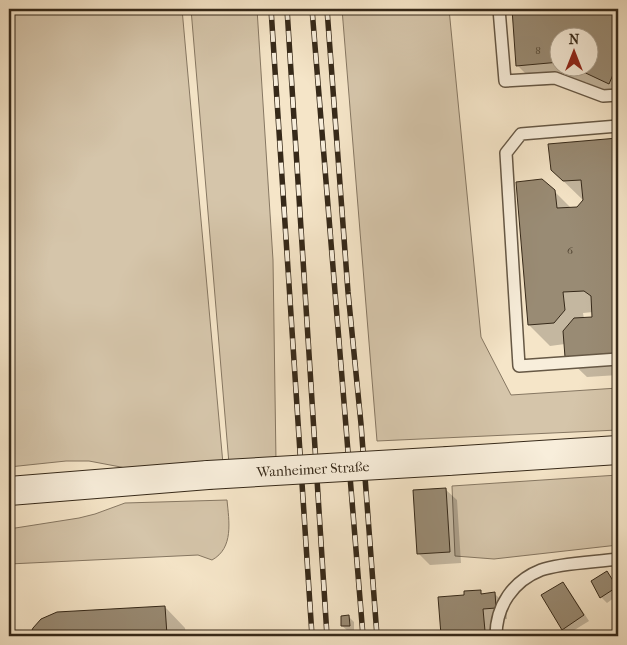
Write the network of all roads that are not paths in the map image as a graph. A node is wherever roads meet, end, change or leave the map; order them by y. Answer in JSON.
{"nodes":[{"id":1,"x":499,"y":9,"type":"edge"},
{"id":2,"x":618,"y":95,"type":"edge"},
{"id":3,"x":618,"y":126,"type":"edge"},
{"id":4,"x":618,"y":359,"type":"edge"},
{"id":5,"x":618,"y":450,"type":"edge"},
{"id":6,"x":9,"y":491,"type":"edge"},
{"id":7,"x":618,"y":559,"type":"edge"},
{"id":8,"x":496,"y":636,"type":"edge"}],
"edges":[{"from":1,"to":2,"type":"lane"},
{"from":3,"to":4,"type":"lane"},
{"from":5,"to":6,"type":"street","name":"Wanheimer Straße","bridge":true},
{"from":7,"to":8,"type":"lane"}]}
